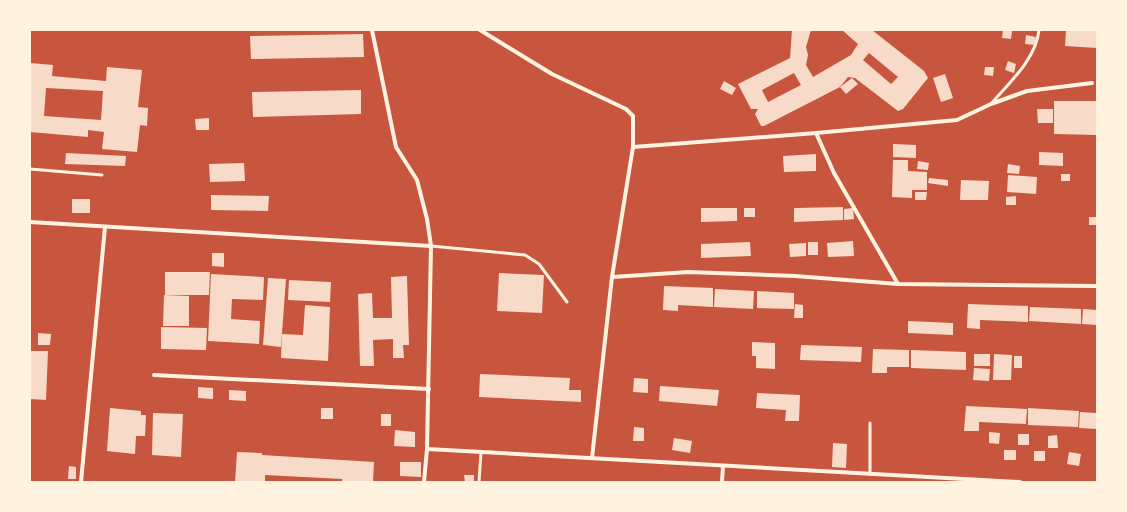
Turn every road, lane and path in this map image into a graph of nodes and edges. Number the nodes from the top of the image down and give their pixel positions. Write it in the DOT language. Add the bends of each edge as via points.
graph roads {
  1 [pos="372,30"];
  2 [pos="480,30"];
  3 [pos="1039,30"];
  4 [pos="1092,83"];
  5 [pos="991,104"];
  6 [pos="816,133"];
  7 [pos="633,147"];
  8 [pos="30,169"];
  9 [pos="102,175"];
  10 [pos="30,222"];
  11 [pos="105,227"];
  12 [pos="431,246"];
  13 [pos="612,277"];
  14 [pos="898,284"];
  15 [pos="1097,286"];
  16 [pos="567,302"];
  17 [pos="154,375"];
  18 [pos="429,389"];
  19 [pos="870,423"];
  20 [pos="427,449"];
  21 [pos="481,452"];
  22 [pos="592,458"];
  23 [pos="724,466"];
  24 [pos="870,474"];
  25 [pos="81,482"];
  26 [pos="424,482"];
  27 [pos="479,482"];
  28 [pos="722,482"];
  29 [pos="1020,482"];
  1 -- 12 [label="street" via="396,147 416,180 427,219"];
  2 -- 7 [label="street" via="552,74 630,111 634,122"];
  3 -- 5 [label="lane" via="1026,64"];
  4 -- 5 [label="street" via="1027,91"];
  5 -- 6 [label="street" via="957,120"];
  6 -- 7 [label="street"];
  6 -- 14 [label="street" via="834,173"];
  7 -- 13 [label="street"];
  8 -- 9 [label="lane"];
  10 -- 11 [label="street"];
  11 -- 12 [label="street"];
  11 -- 25 [label="street"];
  12 -- 16 [label="lane" via="525,255 539,264"];
  12 -- 18 [label="street"];
  13 -- 14 [label="street" via="688,272 795,276"];
  13 -- 22 [label="street"];
  14 -- 15 [label="street"];
  17 -- 18 [label="street"];
  18 -- 20 [label="street"];
  19 -- 24 [label="lane"];
  20 -- 21 [label="street"];
  20 -- 26 [label="street"];
  21 -- 22 [label="street"];
  21 -- 27 [label="lane"];
  22 -- 23 [label="street"];
  23 -- 24 [label="street"];
  23 -- 28 [label="street"];
  24 -- 29 [label="street"];
}
